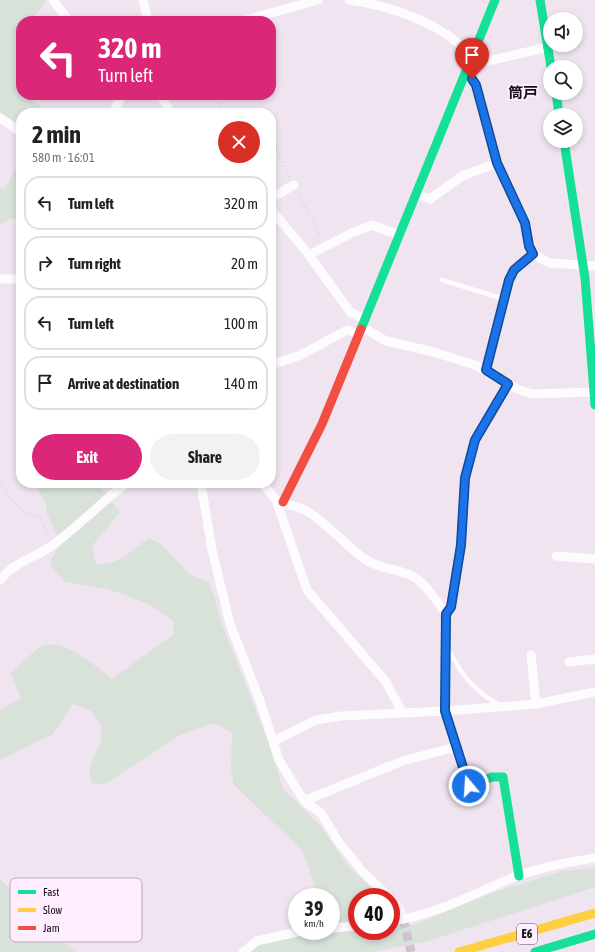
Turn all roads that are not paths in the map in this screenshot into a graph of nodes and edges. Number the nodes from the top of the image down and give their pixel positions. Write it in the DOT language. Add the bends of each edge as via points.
graph roads {
  1 [pos="54,0"];
  2 [pos="143,0"];
  3 [pos="318,0"];
  4 [pos="349,0"];
  5 [pos="495,0"];
  6 [pos="540,0"];
  7 [pos="65,16"];
  8 [pos="147,16"];
  9 [pos="260,16"];
  10 [pos="543,18"];
  11 [pos="543,48"];
  12 [pos="472,57"];
  13 [pos="464,76"];
  14 [pos="0,118"];
  15 [pos="16,129"];
  16 [pos="565,148"];
  17 [pos="497,163"];
  18 [pos="294,185"];
  19 [pos="416,194"];
  20 [pos="276,195"];
  21 [pos="276,215"];
  22 [pos="399,235"];
  23 [pos="533,254"];
  24 [pos="309,255"];
  25 [pos="583,265"];
  26 [pos="595,266"];
  27 [pos="16,278"];
  28 [pos="0,279"];
  29 [pos="442,280"];
  30 [pos="504,299"];
  31 [pos="362,327"];
  32 [pos="276,363"];
  33 [pos="486,370"];
  34 [pos="508,384"];
  35 [pos="594,392"];
  36 [pos="595,405"];
  37 [pos="120,488"];
  38 [pos="202,488"];
  39 [pos="267,488"];
  40 [pos="280,501"];
  41 [pos="556,556"];
  42 [pos="595,559"];
  43 [pos="0,580"];
  44 [pos="446,614"];
  45 [pos="445,644"];
  46 [pos="531,655"];
  47 [pos="595,660"];
  48 [pos="569,662"];
  49 [pos="595,692"];
  50 [pos="536,704"];
  51 [pos="502,706"];
  52 [pos="445,711"];
  53 [pos="402,712"];
  54 [pos="274,741"];
  55 [pos="456,747"];
  56 [pos="304,802"];
  57 [pos="595,858"];
  58 [pos="519,876"];
  59 [pos="379,888"];
  60 [pos="400,911"];
  61 [pos="595,913"];
  62 [pos="400,920"];
  63 [pos="403,920"];
  64 [pos="288,934"];
  65 [pos="595,934"];
  66 [pos="243,952"];
  67 [pos="459,952"];
  68 [pos="535,952"];
  1 -- 7 [label="street"];
  2 -- 8 [label="street"];
  3 -- 9 [label="street"];
  4 -- 12 [label="street" via="393,8 447,35"];
  5 -- 12 [label="main road"];
  6 -- 10 [label="main road"];
  11 -- 12 [label="street" via="479,63"];
  12 -- 13 [label="main road"];
  13 -- 17 [label="street" via="472,79 476,85"];
  13 -- 19 [label="main road"];
  14 -- 15 [label="street"];
  16 -- 25 [label="main road"];
  17 -- 19 [label="street" via="462,176 430,199"];
  17 -- 23 [label="street" via="525,223"];
  18 -- 20 [label="street"];
  19 -- 22 [label="main road"];
  21 -- 24 [label="street"];
  22 -- 24 [label="street" via="372,225"];
  22 -- 31 [label="main road"];
  23 -- 25 [label="street" via="549,263"];
  23 -- 30 [label="street" via="514,270"];
  24 -- 31 [label="street"];
  25 -- 26 [label="street"];
  25 -- 35 [label="main road"];
  27 -- 28 [label="street"];
  29 -- 30 [label="lane"];
  30 -- 33 [label="street"];
  31 -- 32 [label="street" via="348,330 301,355"];
  31 -- 33 [label="street" via="386,341 430,351"];
  31 -- 40 [label="main road" via="320,429 301,469"];
  33 -- 34 [label="street"];
  34 -- 35 [label="street" via="532,394"];
  34 -- 44 [label="main road" via="475,440 465,478 461,545 451,607"];
  35 -- 36 [label="main road"];
  37 -- 43 [label="street" via="52,545 7,571"];
  38 -- 54 [label="street" via="212,550 230,624"];
  39 -- 40 [label="street"];
  40 -- 44 [label="street" via="315,516 367,561 412,576 424,584"];
  40 -- 53 [label="street" via="307,590 386,682"];
  41 -- 42 [label="street"];
  44 -- 45 [label="main road"];
  45 -- 51 [label="lane" via="462,675 482,695"];
  45 -- 52 [label="main road"];
  46 -- 50 [label="street"];
  47 -- 48 [label="street"];
  49 -- 50 [label="street"];
  50 -- 51 [label="street"];
  51 -- 52 [label="street"];
  52 -- 53 [label="street"];
  52 -- 55 [label="main road"];
  53 -- 54 [label="street" via="316,720"];
  54 -- 56 [label="street" via="279,760"];
  55 -- 56 [label="street" via="402,761"];
  55 -- 58 [label="main road" via="469,786 492,777 503,778"];
  56 -- 59 [label="street" via="321,813 338,841 362,872"];
  57 -- 58 [label="street" via="564,863"];
  58 -- 63 [label="street" via="423,916"];
  60 -- 63 [label="street"];
  61 -- 67 [label="main road, E6"];
  62 -- 63 [label="street"];
  64 -- 66 [label="street" via="257,940"];
  65 -- 68 [label="main road, E6"];
}
